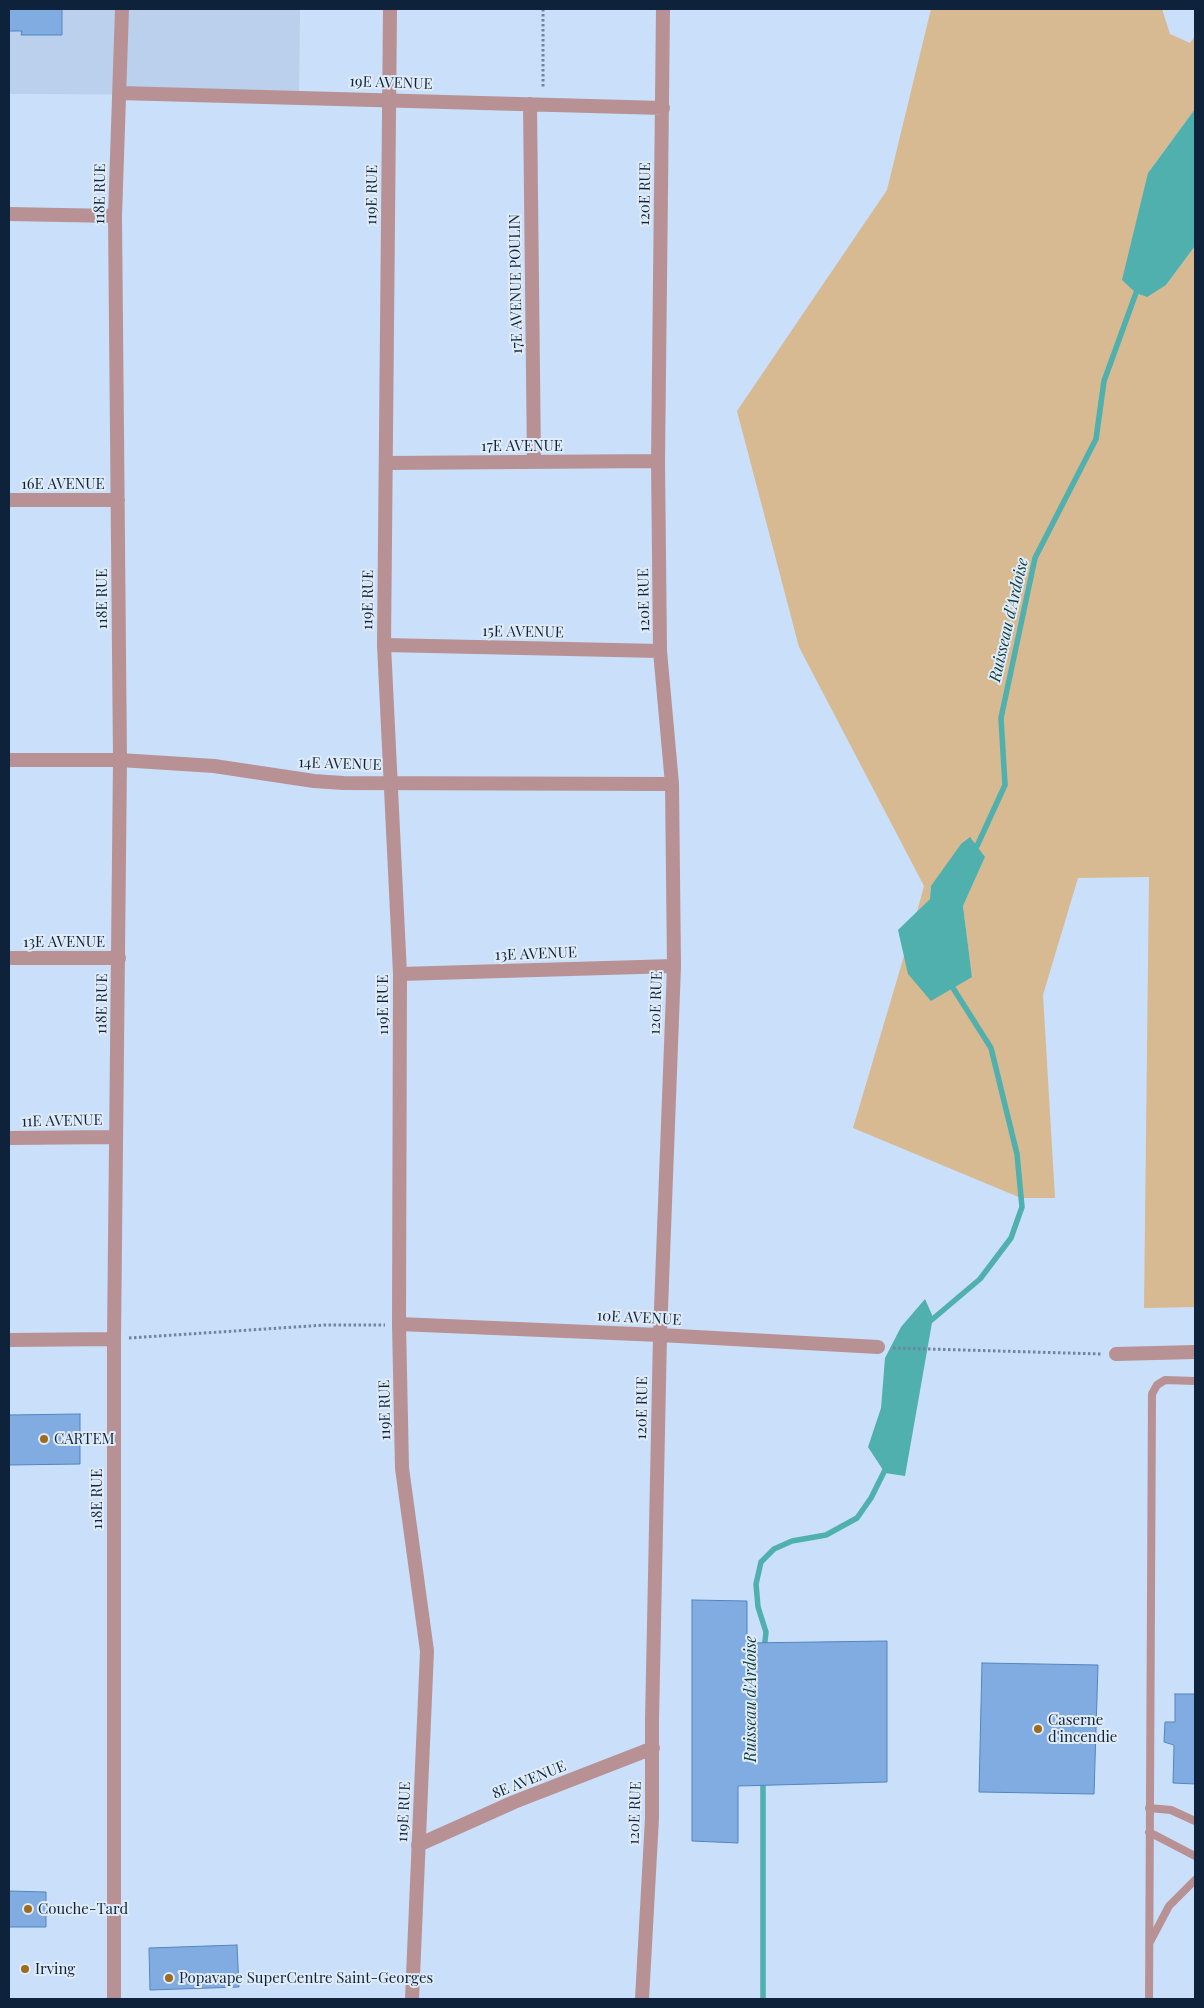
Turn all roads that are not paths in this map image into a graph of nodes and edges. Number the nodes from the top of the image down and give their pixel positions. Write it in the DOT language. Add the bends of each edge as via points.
graph roads {
  1 [pos="122,9"];
  2 [pos="390,9"];
  3 [pos="664,9"];
  4 [pos="119,93"];
  5 [pos="389,99"];
  6 [pos="537,104"];
  7 [pos="663,108"];
  8 [pos="9,214"];
  9 [pos="115,216"];
  10 [pos="658,461"];
  11 [pos="534,462"];
  12 [pos="386,463"];
  13 [pos="9,500"];
  14 [pos="118,500"];
  15 [pos="384,646"];
  16 [pos="660,651"];
  17 [pos="9,760"];
  18 [pos="120,760"];
  19 [pos="391,782"];
  20 [pos="672,784"];
  21 [pos="9,958"];
  22 [pos="119,958"];
  23 [pos="674,966"];
  24 [pos="400,974"];
  25 [pos="116,1137"];
  26 [pos="9,1138"];
  27 [pos="399,1324"];
  28 [pos="660,1335"];
  29 [pos="114,1339"];
  30 [pos="9,1340"];
  31 [pos="878,1347"];
  32 [pos="1195,1352"];
  33 [pos="1116,1354"];
  34 [pos="1195,1381"];
  35 [pos="653,1748"];
  36 [pos="1149,1808"];
  37 [pos="1195,1821"];
  38 [pos="1149,1832"];
  39 [pos="418,1845"];
  40 [pos="1195,1856"];
  41 [pos="1195,1880"];
  42 [pos="1149,1945"];
  43 [pos="114,1999"];
  44 [pos="412,1999"];
  45 [pos="642,1999"];
  46 [pos="1149,1999"];
  1 -- 4 [label="street, 118E RUE"];
  2 -- 5 [label="street, 119E RUE"];
  3 -- 7 [label="street, 120E RUE"];
  4 -- 5 [label="street, 19E AVENUE"];
  4 -- 9 [label="street, 118E RUE"];
  5 -- 6 [label="street, 19E AVENUE"];
  5 -- 12 [label="street, 119E RUE"];
  6 -- 7 [label="street, 19E AVENUE"];
  6 -- 11 [label="street, 17E AVENUE POULIN"];
  7 -- 10 [label="street, 120E RUE"];
  8 -- 9 [label="street"];
  9 -- 14 [label="street, 118E RUE"];
  10 -- 11 [label="street, 17E AVENUE"];
  10 -- 16 [label="street, 120E RUE"];
  11 -- 12 [label="street, 17E AVENUE"];
  12 -- 15 [label="street, 119E RUE"];
  13 -- 14 [label="street, 16E AVENUE"];
  14 -- 18 [label="street, 118E RUE"];
  15 -- 16 [label="street, 15E AVENUE"];
  15 -- 19 [label="street, 119E RUE"];
  16 -- 20 [label="street, 120E RUE"];
  17 -- 18 [label="street, 14E AVENUE"];
  18 -- 19 [label="street, 14E AVENUE" via="214,766 314,781"];
  18 -- 22 [label="street, 118E RUE"];
  19 -- 20 [label="street, 14E AVENUE"];
  19 -- 24 [label="street, 119E RUE"];
  20 -- 23 [label="street, 120E RUE"];
  21 -- 22 [label="street, 13E AVENUE"];
  22 -- 25 [label="street, 118E RUE"];
  23 -- 24 [label="street, 13E AVENUE"];
  23 -- 28 [label="street, 120E RUE"];
  24 -- 27 [label="street, 119E RUE"];
  25 -- 26 [label="street, 11E AVENUE"];
  25 -- 29 [label="street, 118E RUE"];
  27 -- 28 [label="street, 10E AVENUE"];
  27 -- 39 [label="street, 119E RUE" via="402,1468 427,1652"];
  28 -- 31 [label="street, 10E AVENUE"];
  28 -- 35 [label="street, 120E RUE"];
  29 -- 30 [label="street"];
  29 -- 43 [label="street, 118E RUE"];
  32 -- 33 [label="street"];
  34 -- 36 [label="lane" via="1165,1380 1152,1394"];
  35 -- 39 [label="street, 8E AVENUE" via="514,1802"];
  35 -- 45 [label="street, 120E RUE"];
  36 -- 37 [label="lane" via="1171,1810"];
  36 -- 38 [label="lane"];
  38 -- 40 [label="lane"];
  38 -- 42 [label="lane"];
  39 -- 44 [label="street, 119E RUE"];
  41 -- 42 [label="lane" via="1169,1906"];
  42 -- 46 [label="lane"];
}
